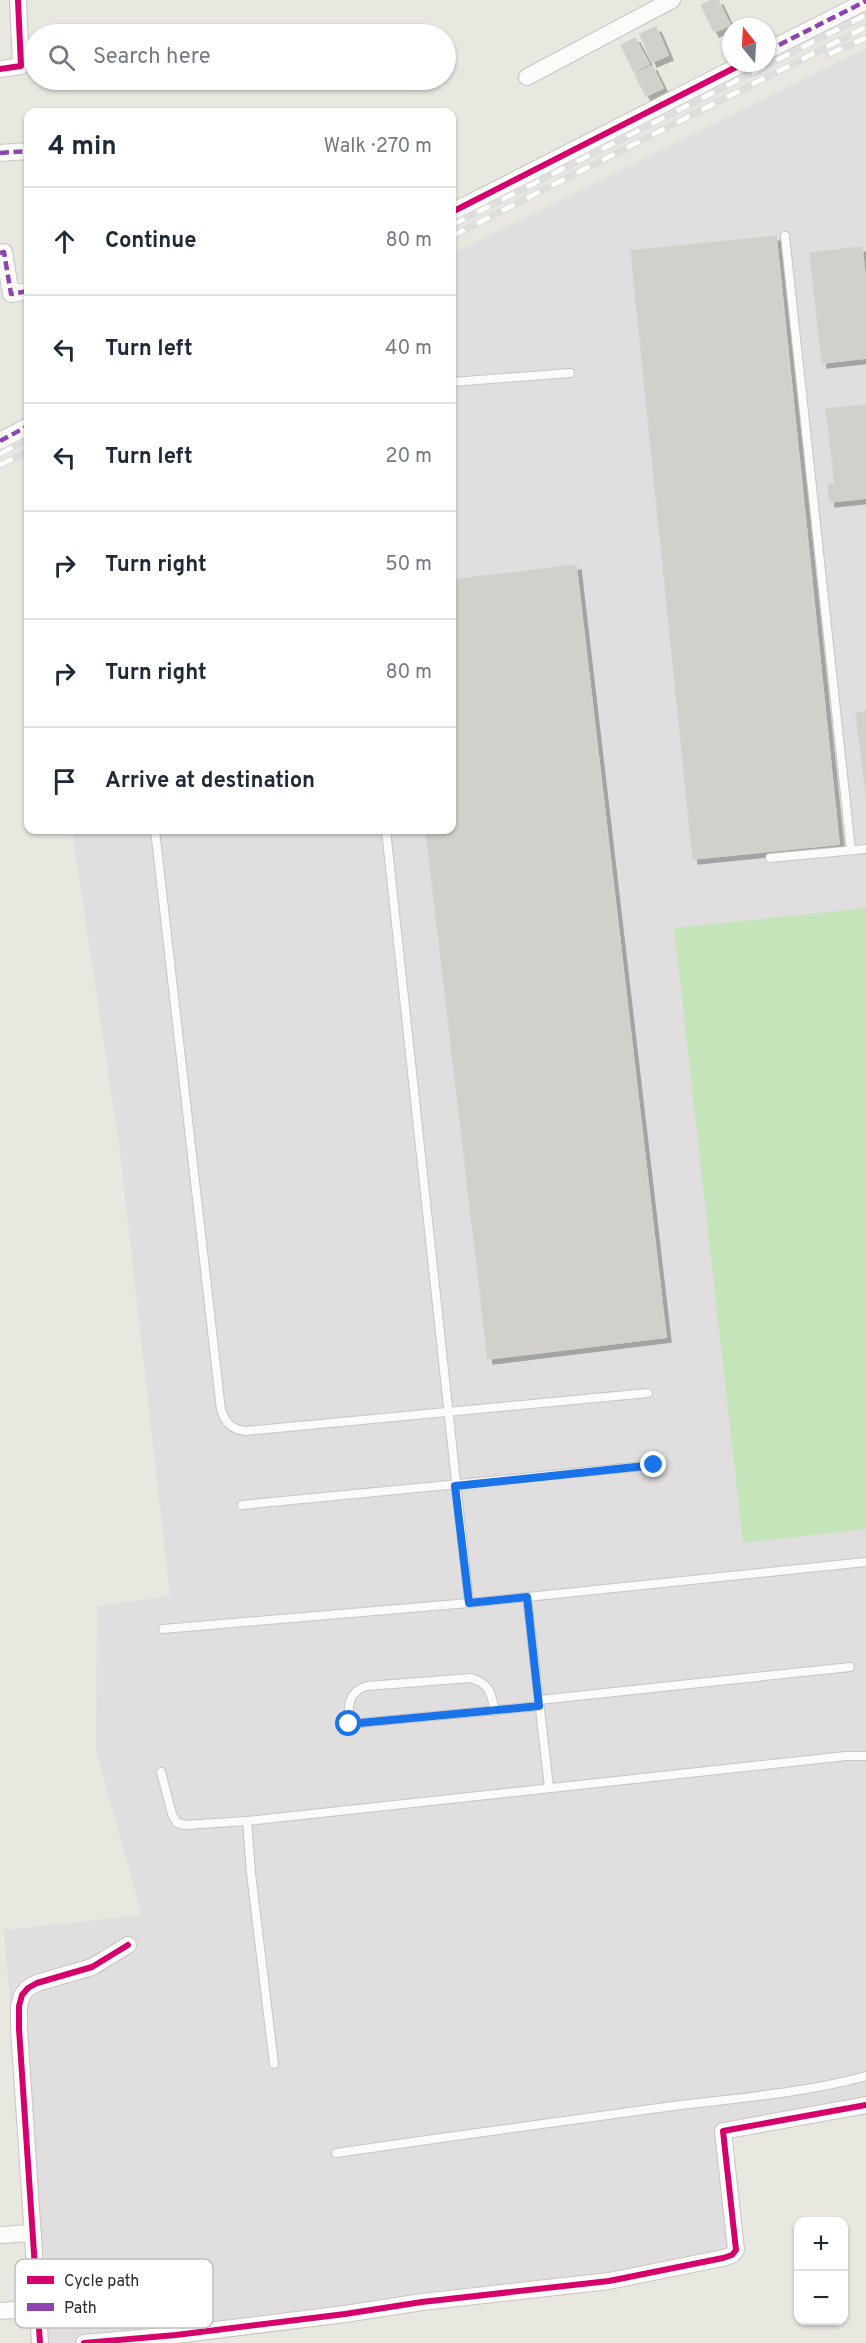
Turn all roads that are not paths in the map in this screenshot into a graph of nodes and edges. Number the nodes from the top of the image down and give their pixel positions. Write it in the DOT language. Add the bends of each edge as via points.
graph roads {
  1 [pos="18,0"];
  2 [pos="672,0"];
  3 [pos="866,1"];
  4 [pos="776,46"];
  5 [pos="0,69"];
  6 [pos="726,72"];
  7 [pos="527,77"];
  8 [pos="24,151"];
  9 [pos="0,153"];
  10 [pos="456,210"];
  11 [pos="785,236"];
  12 [pos="0,253"];
  13 [pos="24,292"];
  14 [pos="570,373"];
  15 [pos="456,382"];
  16 [pos="24,428"];
  17 [pos="0,441"];
  18 [pos="155,834"];
  19 [pos="386,834"];
  20 [pos="866,849"];
  21 [pos="851,850"];
  22 [pos="770,858"];
  23 [pos="648,1393"];
  24 [pos="448,1411"];
  25 [pos="654,1465"];
  26 [pos="455,1486"];
  27 [pos="242,1505"];
  28 [pos="866,1562"];
  29 [pos="527,1597"];
  30 [pos="469,1603"];
  31 [pos="163,1629"];
  32 [pos="850,1667"];
  33 [pos="539,1703"];
  34 [pos="495,1711"];
  35 [pos="866,1756"];
  36 [pos="161,1772"];
  37 [pos="549,1787"];
  38 [pos="247,1821"];
  39 [pos="128,1945"];
  40 [pos="274,2064"];
  41 [pos="866,2076"];
  42 [pos="866,2105"];
  43 [pos="336,2153"];
  44 [pos="33,2233"];
  45 [pos="0,2235"];
  46 [pos="35,2259"];
  47 [pos="15,2310"];
  48 [pos="0,2311"];
  49 [pos="39,2328"];
  50 [pos="40,2343"];
  51 [pos="84,2343"];
  1 -- 5 [label="street" via="21,66"];
  2 -- 7 [label="street"];
  3 -- 4 [label="street"];
  6 -- 10 [label="street"];
  8 -- 9 [label="street"];
  11 -- 21 [label="lane"];
  12 -- 13 [label="street" via="4,252 11,294"];
  14 -- 15 [label="lane"];
  16 -- 17 [label="street"];
  18 -- 24 [label="lane" via="224,1417 229,1426 245,1431"];
  19 -- 24 [label="lane"];
  20 -- 21 [label="lane"];
  21 -- 22 [label="lane"];
  23 -- 24 [label="lane"];
  24 -- 26 [label="lane"];
  25 -- 26 [label="lane"];
  26 -- 27 [label="lane"];
  26 -- 30 [label="lane"];
  28 -- 29 [label="lane"];
  29 -- 30 [label="lane"];
  29 -- 33 [label="lane"];
  30 -- 31 [label="lane"];
  32 -- 33 [label="lane"];
  33 -- 34 [label="lane"];
  33 -- 37 [label="lane"];
  34 -- 34 [label="lane" via="489,1688 471,1678 367,1686 360,1688 347,1708 349,1724"];
  35 -- 37 [label="lane"];
  36 -- 38 [label="lane" via="171,1814 177,1823"];
  37 -- 38 [label="lane"];
  38 -- 40 [label="lane"];
  39 -- 44 [label="street" via="92,1967 37,1983 22,1995 19,2029"];
  41 -- 43 [label="lane" via="740,2099"];
  42 -- 51 [label="street" via="723,2131 736,2250 723,2258 609,2281"];
  44 -- 45 [label="street"];
  44 -- 46 [label="street"];
  47 -- 48 [label="street"];
  49 -- 50 [label="street"];
}
